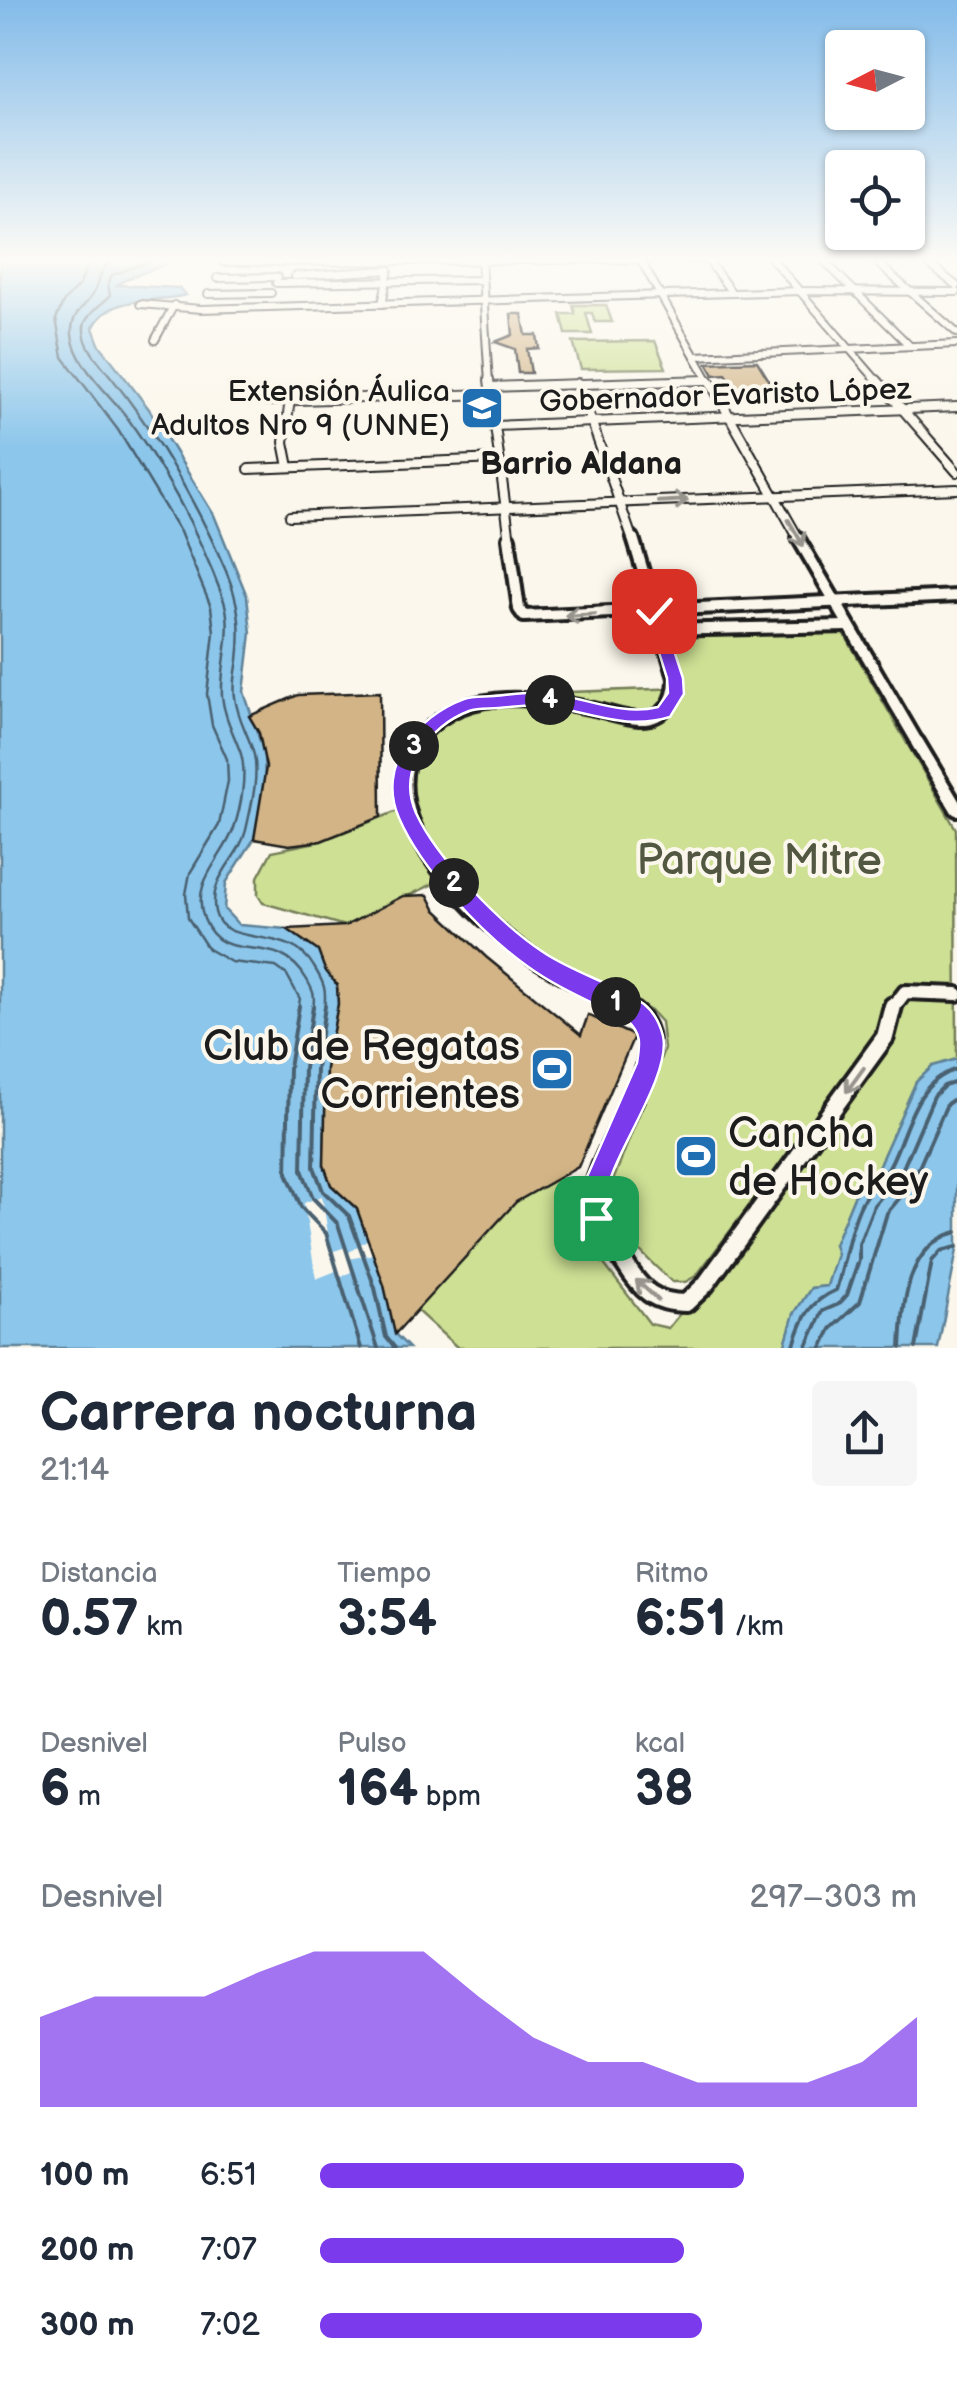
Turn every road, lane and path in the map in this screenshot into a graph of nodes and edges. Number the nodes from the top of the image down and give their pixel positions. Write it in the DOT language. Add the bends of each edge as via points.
graph roads {
  1 [pos="165,322"];
  2 [pos="484,322"];
  3 [pos="677,322"];
  4 [pos="827,322"];
  5 [pos="886,322"];
  6 [pos="156,340"];
  7 [pos="957,344"];
  8 [pos="910,346"];
  9 [pos="849,348"];
  10 [pos="696,356"];
  11 [pos="708,380"];
  12 [pos="578,383"];
  13 [pos="490,390"];
  14 [pos="290,400"];
  15 [pos="267,401"];
  16 [pos="957,407"];
  17 [pos="904,409"];
  18 [pos="730,418"];
  19 [pos="593,424"];
  20 [pos="494,426"];
  21 [pos="499,459"];
  22 [pos="289,467"];
  23 [pos="248,468"];
  24 [pos="957,472"];
  25 [pos="957,489"];
  26 [pos="775,496"];
  27 [pos="622,504"];
  28 [pos="506,508"];
  29 [pos="290,516"];
  30 [pos="957,596"];
  31 [pos="835,602"];
  32 [pos="654,611"];
  33 [pos="848,626"];
  34 [pos="660,630"];
  35 [pos="957,810"];
  36 [pos="957,994"];
  1 -- 6 [label="street"];
  2 -- 13 [label="street"];
  3 -- 10 [label="street"];
  4 -- 9 [label="street"];
  5 -- 8 [label="street"];
  7 -- 8 [label="street"];
  8 -- 9 [label="street"];
  9 -- 10 [label="street"];
  9 -- 17 [label="street"];
  10 -- 11 [label="street"];
  11 -- 12 [label="street"];
  11 -- 18 [label="street"];
  12 -- 13 [label="street"];
  12 -- 19 [label="street"];
  13 -- 14 [label="street"];
  13 -- 20 [label="street"];
  14 -- 15 [label="street"];
  14 -- 22 [label="street" via="284,432"];
  16 -- 17 [label="street, Gobernador Evaristo López"];
  17 -- 18 [label="street, Gobernador Evaristo López"];
  17 -- 24 [label="street"];
  18 -- 19 [label="street, Gobernador Evaristo López"];
  18 -- 26 [label="street"];
  19 -- 20 [label="street, Gobernador Evaristo López"];
  19 -- 27 [label="street"];
  20 -- 21 [label="street"];
  21 -- 22 [label="street"];
  21 -- 28 [label="street"];
  22 -- 23 [label="street"];
  25 -- 26 [label="street"];
  27 -- 26 [label="street, one-way"];
  26 -- 31 [label="street, one-way"];
  27 -- 28 [label="street"];
  27 -- 32 [label="street"];
  28 -- 29 [label="street"];
  32 -- 28 [label="street, one-way" via="524,616"];
  30 -- 31 [label="street"];
  31 -- 32 [label="street"];
  31 -- 33 [label="street"];
  32 -- 34 [label="street"];
  33 -- 34 [label="street"];
  33 -- 35 [label="street"];
  36 -- 34 [label="street, one-way" via="911,989 898,995 886,1037 706,1285 686,1303 662,1304 642,1290 596,1218 592,1195 648,1064 652,1039 646,1022 536,960 494,927 406,814 402,786 405,761 419,737 468,704 541,699 638,718 664,712 676,694"];
}
